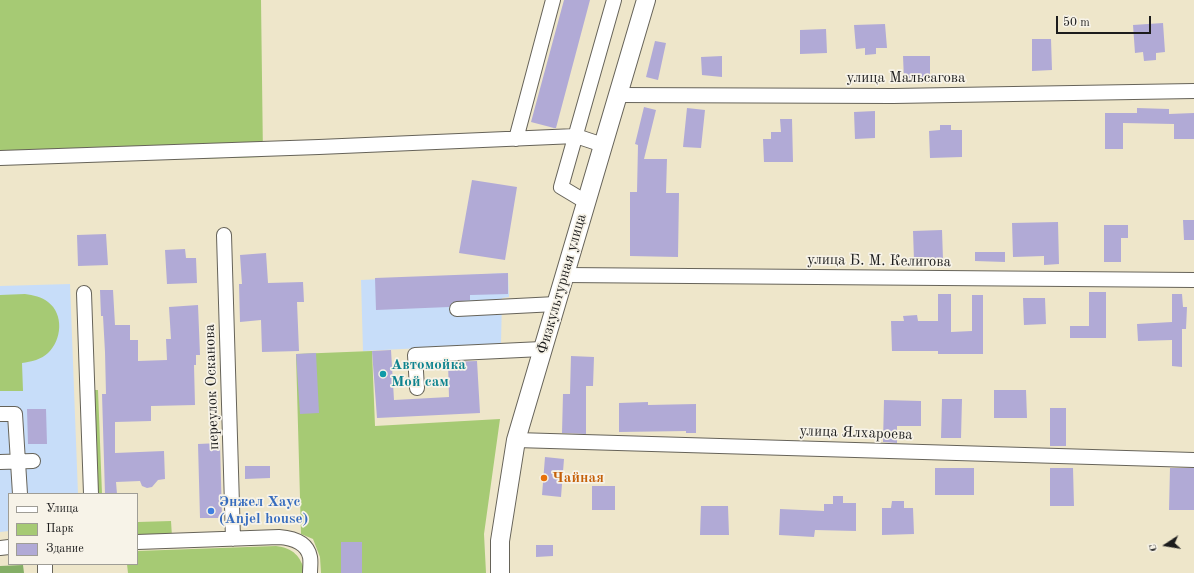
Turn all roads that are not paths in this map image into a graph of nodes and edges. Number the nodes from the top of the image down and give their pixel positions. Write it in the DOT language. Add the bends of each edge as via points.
graph roads {
  1 [pos="553,0"];
  2 [pos="614,0"];
  3 [pos="646,0"];
  4 [pos="1194,91"];
  5 [pos="618,95"];
  6 [pos="576,136"];
  7 [pos="516,138"];
  8 [pos="603,145"];
  9 [pos="0,158"];
  10 [pos="586,202"];
  11 [pos="224,235"];
  12 [pos="564,275"];
  13 [pos="1194,280"];
  14 [pos="84,293"];
  15 [pos="556,304"];
  16 [pos="457,309"];
  17 [pos="542,349"];
  18 [pos="417,388"];
  19 [pos="0,414"];
  20 [pos="516,440"];
  21 [pos="1194,460"];
  22 [pos="18,461"];
  23 [pos="33,461"];
  24 [pos="0,462"];
  25 [pos="20,493"];
  26 [pos="92,493"];
  27 [pos="233,538"];
  28 [pos="138,542"];
  29 [pos="310,573"];
  30 [pos="500,573"];
  1 -- 7 [label="street"];
  2 -- 6 [label="street"];
  3 -- 5 [label="main road, Физкультурная улица"];
  4 -- 5 [label="street, улица Мальсагова" via="893,96"];
  5 -- 8 [label="main road, Физкультурная улица"];
  6 -- 7 [label="street"];
  6 -- 8 [label="street"];
  6 -- 10 [label="street" via="561,187"];
  7 -- 9 [label="street"];
  8 -- 10 [label="main road, Физкультурная улица"];
  10 -- 12 [label="main road, Физкультурная улица"];
  11 -- 27 [label="street, переулок Осканова"];
  12 -- 13 [label="street, улица Б. М. Келигова"];
  12 -- 15 [label="main road, Физкультурная улица"];
  14 -- 26 [label="street"];
  15 -- 16 [label="street"];
  15 -- 17 [label="main road, Физкультурная улица"];
  17 -- 18 [label="street" via="415,355"];
  17 -- 20 [label="main road, Физкультурная улица"];
  19 -- 22 [label="street" via="15,414"];
  20 -- 21 [label="street, улица Ялхароева"];
  20 -- 30 [label="main road, Физкультурная улица" via="500,541"];
  22 -- 23 [label="street"];
  22 -- 24 [label="street"];
  22 -- 25 [label="street"];
  27 -- 28 [label="street"];
  27 -- 29 [label="street" via="279,537 294,540 303,546 310,556"];
}
